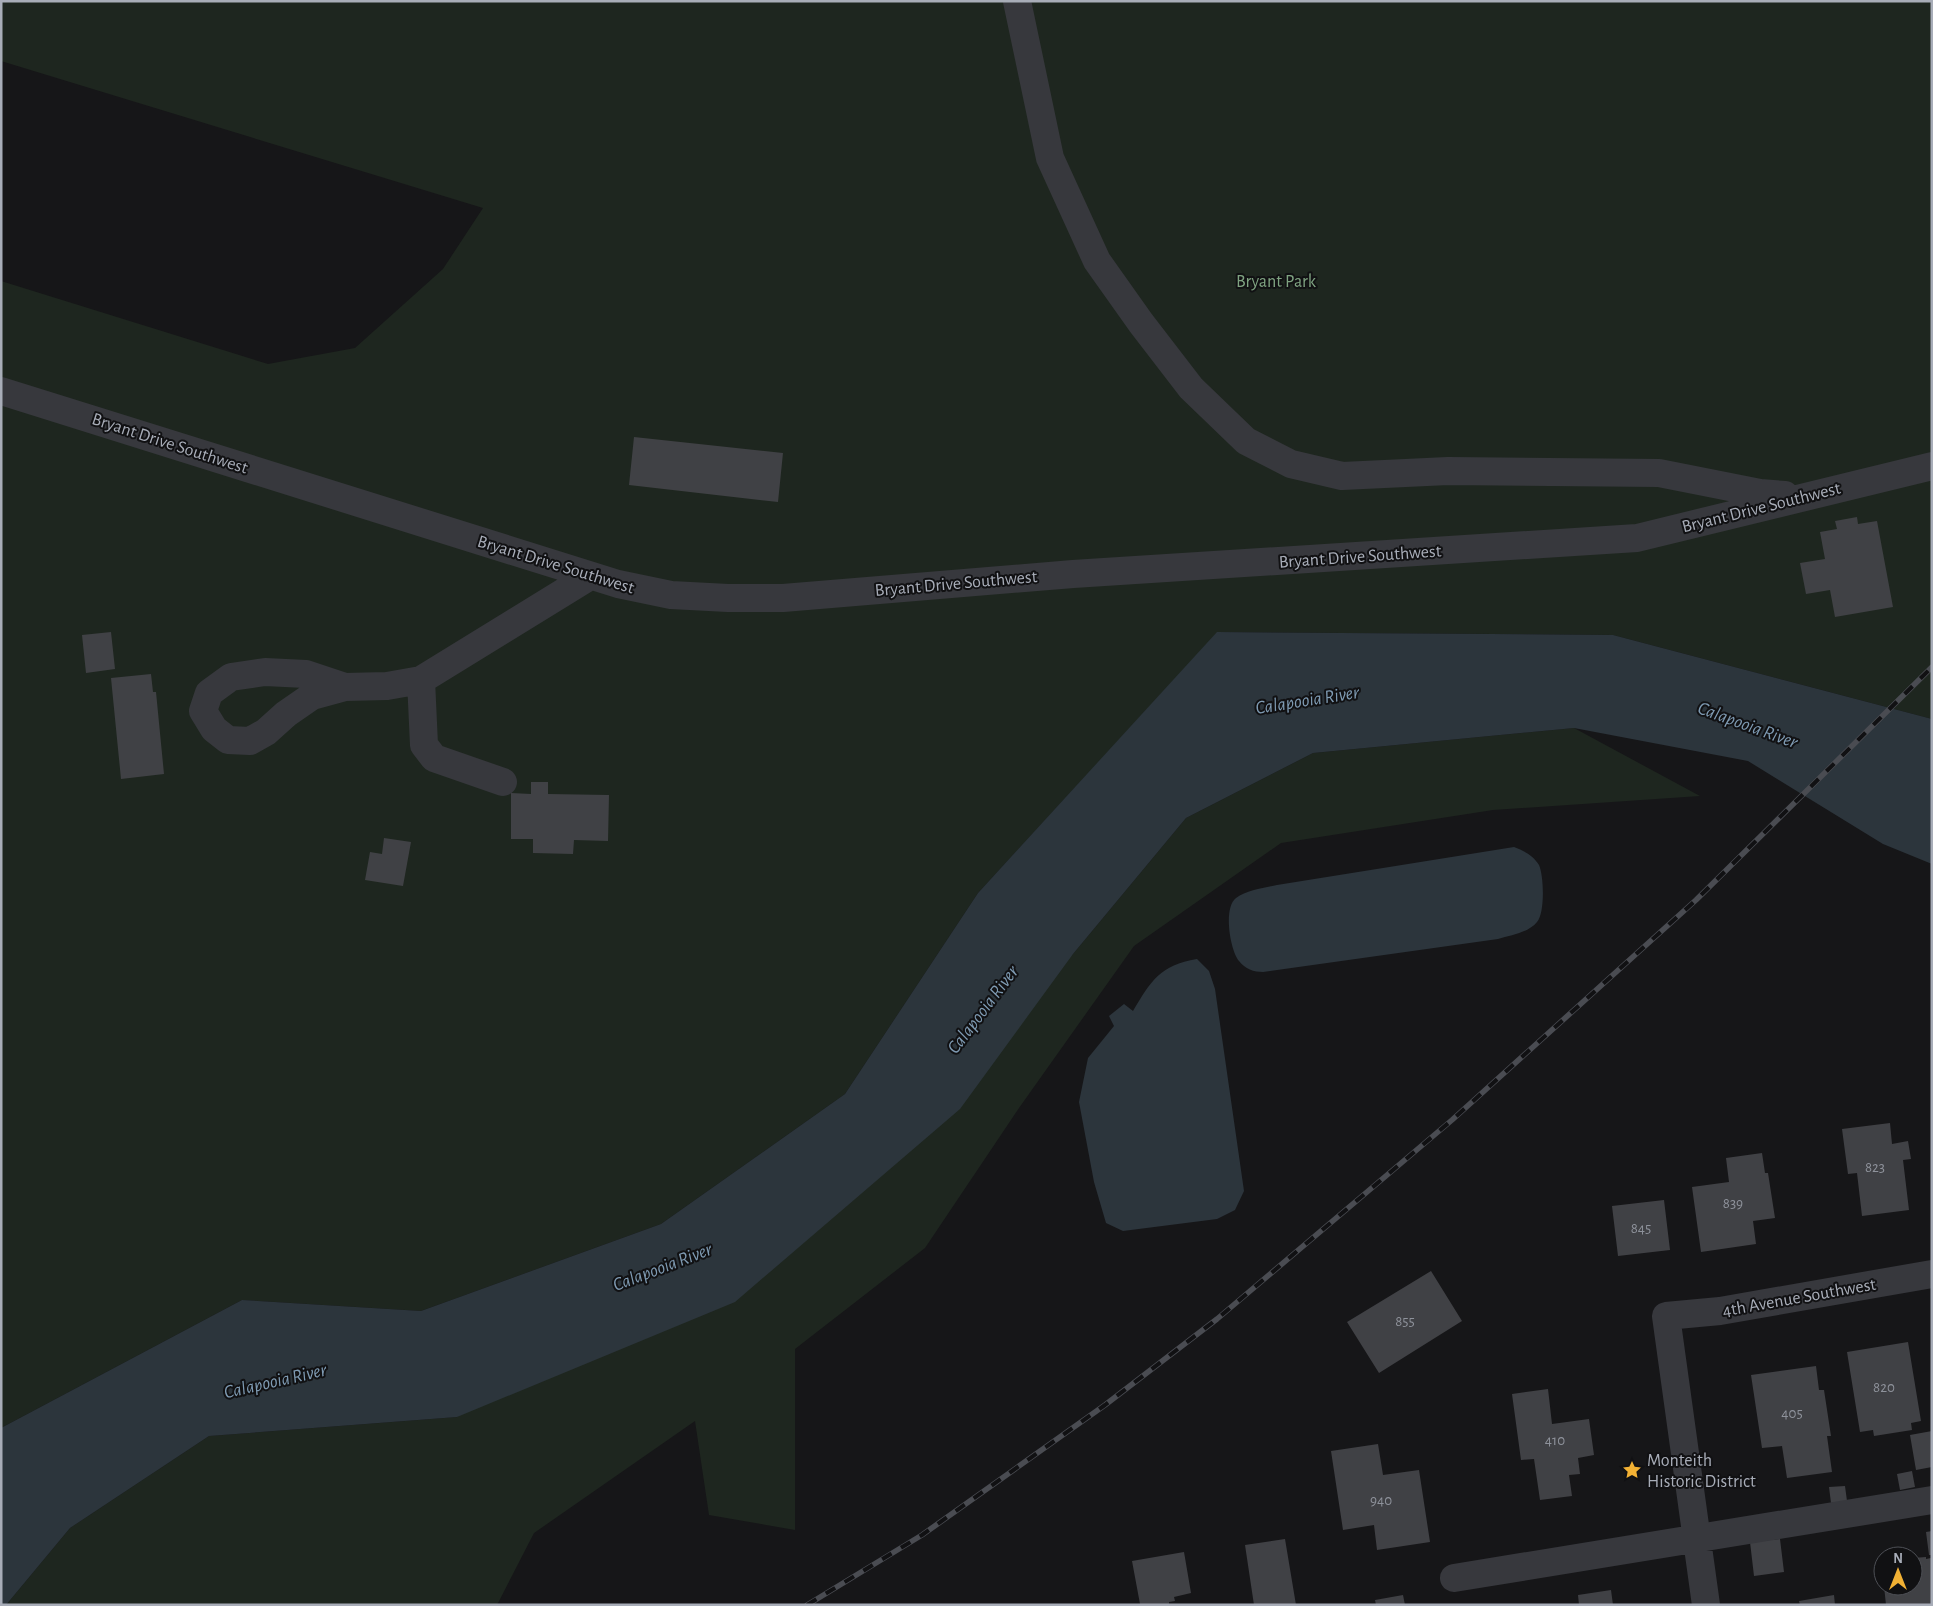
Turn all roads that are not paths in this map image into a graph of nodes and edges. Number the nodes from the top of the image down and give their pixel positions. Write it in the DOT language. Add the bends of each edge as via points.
graph roads {
  1 [pos="1017,1"];
  2 [pos="1,390"];
  3 [pos="1932,466"];
  4 [pos="1799,497"];
  5 [pos="590,576"];
  6 [pos="421,680"];
  7 [pos="345,687"];
  8 [pos="503,782"];
  9 [pos="1932,1274"];
  10 [pos="1932,1500"];
  11 [pos="1696,1538"];
  12 [pos="1454,1578"];
  13 [pos="1706,1605"];
  1 -- 4 [label="street" via="1050,158 1097,261 1191,388 1246,441 1291,464 1342,476 1448,471 1660,473 1760,493"];
  2 -- 5 [label="street, Bryant Drive Southwest"];
  3 -- 4 [label="street, Bryant Drive Southwest"];
  4 -- 5 [label="street, Bryant Drive Southwest" via="1637,538 1073,574 783,598 671,595"];
  5 -- 6 [label="street"];
  6 -- 7 [label="street" via="386,686"];
  6 -- 8 [label="street" via="424,745 434,758"];
  9 -- 11 [label="street, 4th Avenue Southwest" via="1666,1316"];
  10 -- 11 [label="street"];
  11 -- 12 [label="street"];
  11 -- 13 [label="street"];
}
